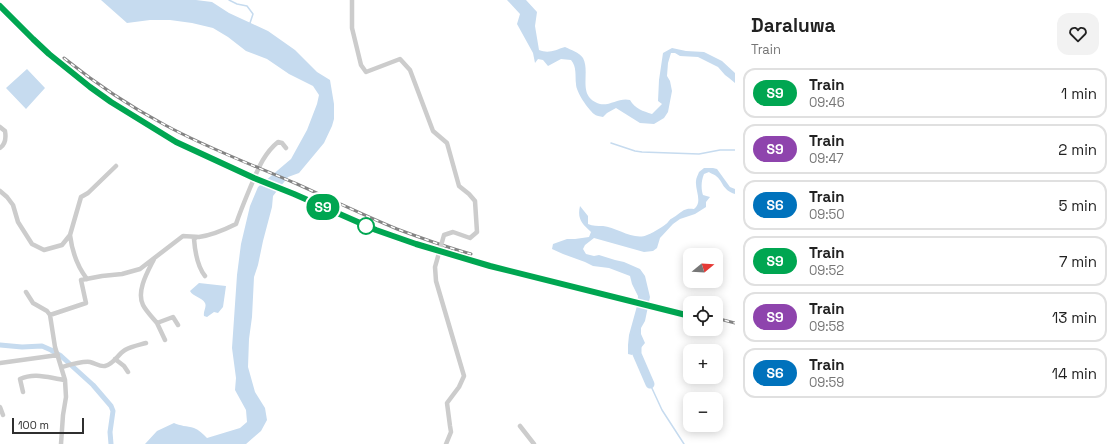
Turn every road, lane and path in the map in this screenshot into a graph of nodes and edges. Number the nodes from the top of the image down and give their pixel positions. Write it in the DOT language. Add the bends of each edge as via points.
graph roads {
  1 [pos="352,0"];
  2 [pos="0,127"];
  3 [pos="0,148"];
  4 [pos="286,148"];
  5 [pos="116,166"];
  6 [pos="0,191"];
  7 [pos="70,235"];
  8 [pos="197,237"];
  9 [pos="155,258"];
  10 [pos="205,276"];
  11 [pos="87,279"];
  12 [pos="26,292"];
  13 [pos="50,316"];
  14 [pos="157,323"];
  15 [pos="178,325"];
  16 [pos="165,340"];
  17 [pos="146,343"];
  18 [pos="58,355"];
  19 [pos="115,359"];
  20 [pos="0,363"];
  21 [pos="62,367"];
  22 [pos="128,372"];
  23 [pos="65,380"];
  24 [pos="22,392"];
  25 [pos="0,407"];
  26 [pos="3,415"];
  27 [pos="520,426"];
  28 [pos="61,444"];
  29 [pos="446,444"];
  30 [pos="534,444"];
  1 -- 29 [label="street, bridge" via="352,28 361,65 366,72 400,59 410,70 432,131 447,143 459,186 475,201 477,232 470,238 453,232 444,235 436,267 436,281 464,376 447,403 451,432"];
  2 -- 3 [label="street" via="6,136"];
  4 -- 8 [label="street" via="278,142 261,162 236,224 214,234"];
  5 -- 7 [label="street" via="81,197"];
  6 -- 7 [label="street" via="13,205 18,222 32,244 44,250 62,245"];
  7 -- 11 [label="street" via="80,270"];
  8 -- 9 [label="street" via="183,236"];
  8 -- 10 [label="street" via="194,239 196,253 200,270"];
  9 -- 11 [label="street" via="140,269"];
  9 -- 14 [label="street" via="143,282 141,293 142,304"];
  11 -- 13 [label="street" via="81,280 86,303"];
  12 -- 13 [label="street" via="33,303 47,311"];
  13 -- 18 [label="street"];
  14 -- 15 [label="street" via="173,316"];
  14 -- 16 [label="street"];
  17 -- 19 [label="street" via="132,346"];
  18 -- 20 [label="street"];
  18 -- 21 [label="street"];
  19 -- 21 [label="street" via="105,366 90,362"];
  19 -- 22 [label="street"];
  21 -- 23 [label="street"];
  23 -- 24 [label="street" via="34,375 24,377 20,379"];
  23 -- 28 [label="street" via="66,397"];
  25 -- 26 [label="street"];
  27 -- 30 [label="street"];
}
